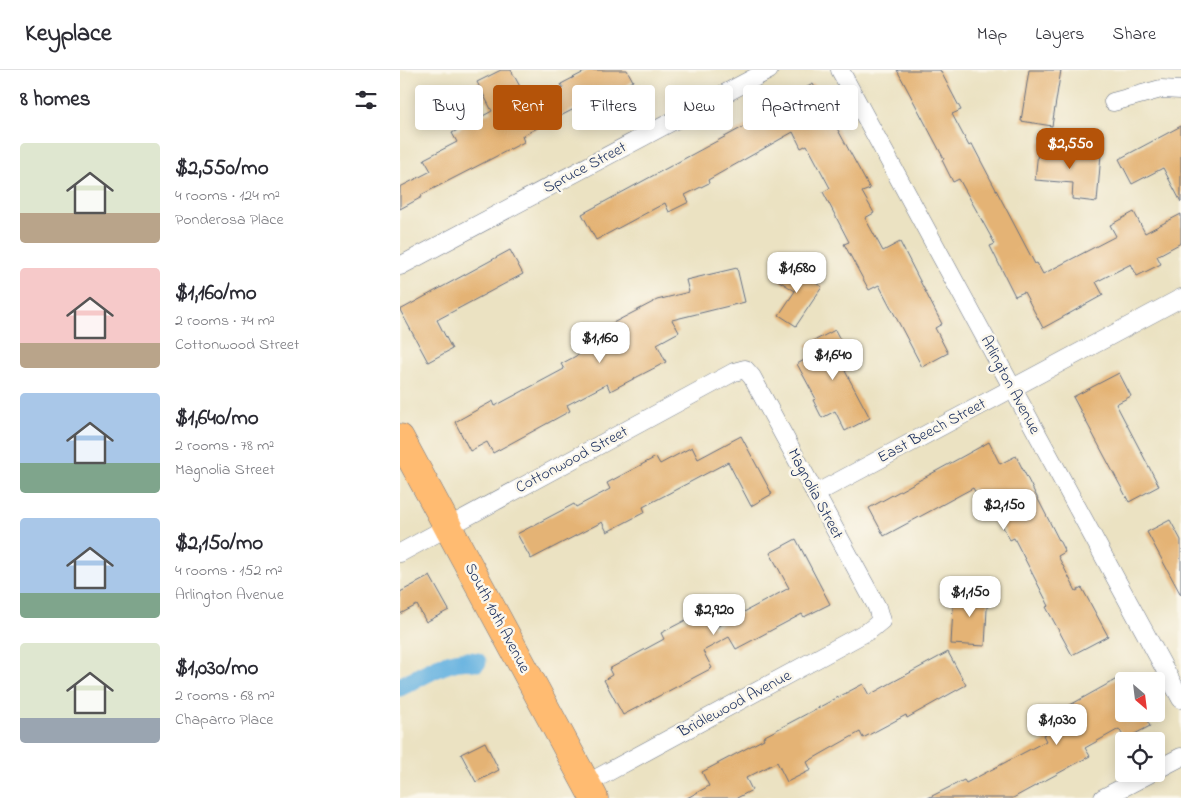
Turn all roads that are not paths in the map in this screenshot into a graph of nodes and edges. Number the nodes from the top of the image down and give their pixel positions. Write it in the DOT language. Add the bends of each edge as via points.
graph roads {
  1 [pos="770,70"];
  2 [pos="840,70"];
  3 [pos="1181,90"];
  4 [pos="1113,102"];
  5 [pos="400,266"];
  6 [pos="1181,298"];
  7 [pos="745,369"];
  8 [pos="1012,389"];
  9 [pos="400,438"];
  10 [pos="815,494"];
  11 [pos="449,527"];
  12 [pos="400,553"];
  13 [pos="882,620"];
  14 [pos="1181,699"];
  15 [pos="1181,757"];
  16 [pos="1165,765"];
  17 [pos="1134,782"];
  18 [pos="590,791"];
  19 [pos="1103,798"];
  1 -- 5 [label="street, Spruce Street"];
  2 -- 8 [label="street, Arlington Avenue"];
  3 -- 4 [label="street" via="1161,89"];
  6 -- 8 [label="street, East Beech Street"];
  7 -- 10 [label="street, Magnolia Street"];
  7 -- 11 [label="street, Cottonwood Street" via="734,372"];
  8 -- 10 [label="street, East Beech Street"];
  8 -- 14 [label="street, Arlington Avenue"];
  9 -- 11 [label="main road, South 10th Avenue"];
  10 -- 13 [label="street, Magnolia Street"];
  11 -- 12 [label="street, Cottonwood Street"];
  11 -- 18 [label="main road, South 10th Avenue"];
  13 -- 18 [label="street, Bridlewood Avenue" via="870,630"];
  15 -- 16 [label="street"];
  17 -- 19 [label="street"];
}
